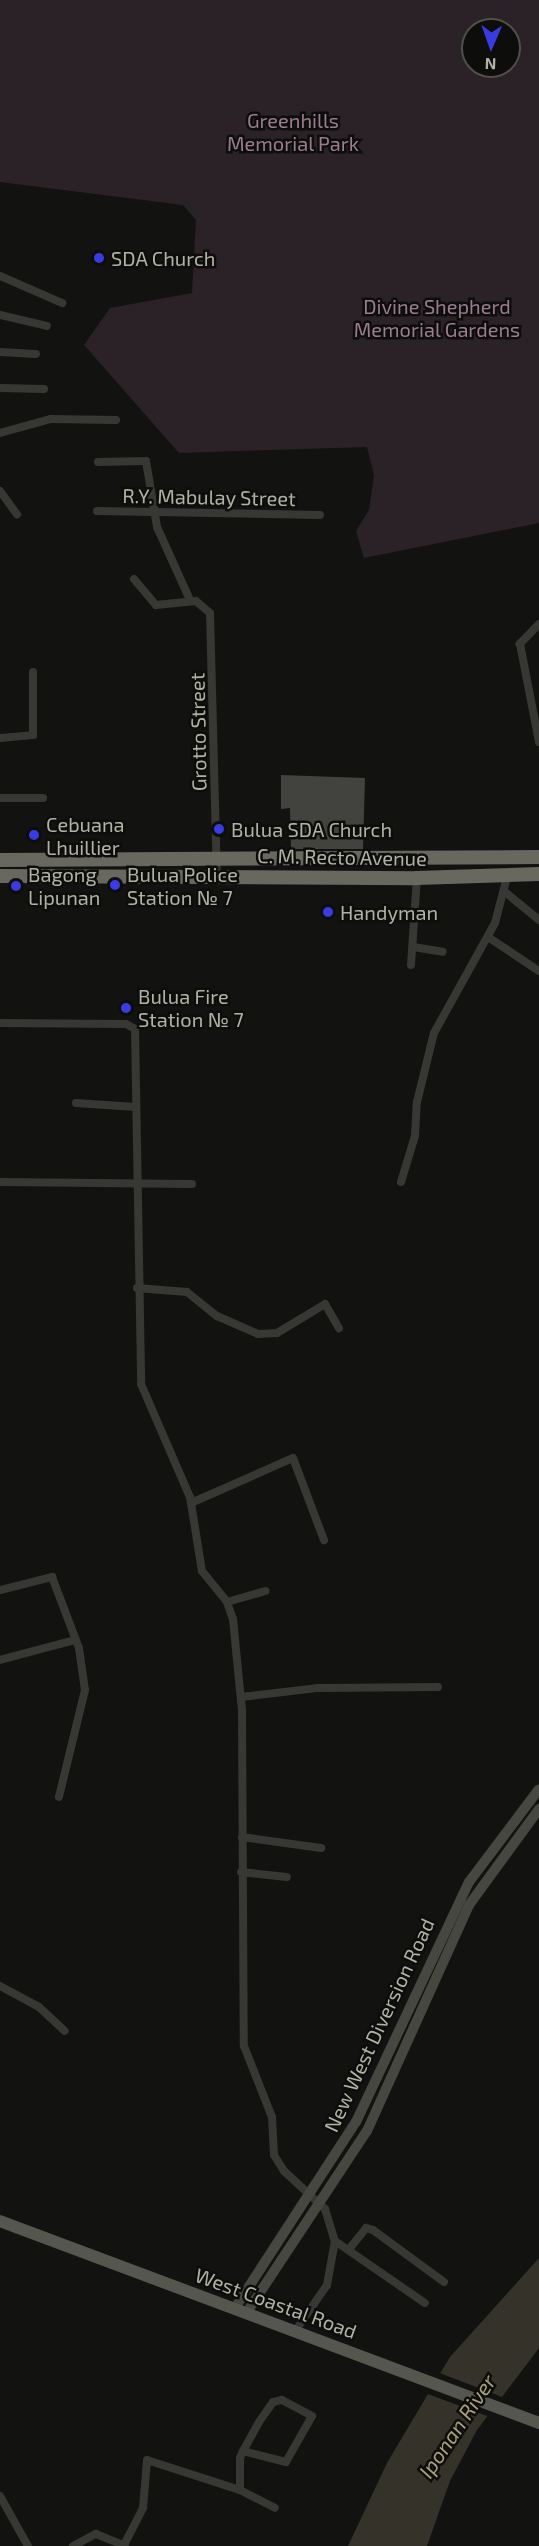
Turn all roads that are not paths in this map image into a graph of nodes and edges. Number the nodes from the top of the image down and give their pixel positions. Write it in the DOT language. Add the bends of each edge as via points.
graph roads {
  1 [pos="0,276"];
  2 [pos="62,303"];
  3 [pos="0,315"];
  4 [pos="47,326"];
  5 [pos="0,352"];
  6 [pos="36,354"];
  7 [pos="0,388"];
  8 [pos="44,389"];
  9 [pos="116,420"];
  10 [pos="0,433"];
  11 [pos="98,462"];
  12 [pos="0,491"];
  13 [pos="97,511"];
  14 [pos="154,512"];
  15 [pos="17,514"];
  16 [pos="320,515"];
  17 [pos="134,579"];
  18 [pos="189,600"];
  19 [pos="539,624"];
  20 [pos="33,672"];
  21 [pos="0,738"];
  22 [pos="539,742"];
  23 [pos="0,798"];
  24 [pos="43,798"];
  25 [pos="539,857"];
  26 [pos="0,860"];
  27 [pos="217,860"];
  28 [pos="539,874"];
  29 [pos="0,876"];
  30 [pos="217,876"];
  31 [pos="507,876"];
  32 [pos="417,878"];
  33 [pos="505,892"];
  34 [pos="539,920"];
  35 [pos="488,937"];
  36 [pos="413,947"];
  37 [pos="443,952"];
  38 [pos="411,965"];
  39 [pos="539,971"];
  40 [pos="0,1023"];
  41 [pos="76,1103"];
  42 [pos="136,1107"];
  43 [pos="0,1182"];
  44 [pos="401,1182"];
  45 [pos="135,1183"];
  46 [pos="192,1184"];
  47 [pos="137,1288"];
  48 [pos="339,1328"];
  49 [pos="191,1503"];
  50 [pos="324,1540"];
  51 [pos="0,1590"];
  52 [pos="265,1591"];
  53 [pos="227,1602"];
  54 [pos="75,1640"];
  55 [pos="0,1660"];
  56 [pos="438,1687"];
  57 [pos="241,1697"];
  58 [pos="539,1790"];
  59 [pos="59,1797"];
  60 [pos="539,1809"];
  61 [pos="242,1837"];
  62 [pos="321,1848"];
  63 [pos="241,1872"];
  64 [pos="287,1877"];
  65 [pos="0,1986"];
  66 [pos="65,2031"];
  67 [pos="309,2194"];
  68 [pos="320,2202"];
  69 [pos="0,2221"];
  70 [pos="335,2241"];
  71 [pos="350,2247"];
  72 [pos="444,2282"];
  73 [pos="425,2303"];
  74 [pos="241,2310"];
  75 [pos="296,2330"];
  76 [pos="539,2423"];
  77 [pos="243,2451"];
  78 [pos="240,2490"];
  79 [pos="0,2496"];
  80 [pos="275,2508"];
  81 [pos="28,2546"];
  82 [pos="73,2546"];
  83 [pos="125,2546"];
  1 -- 2 [label="street"];
  3 -- 4 [label="street"];
  5 -- 6 [label="street"];
  7 -- 8 [label="street"];
  9 -- 10 [label="street" via="51,419"];
  11 -- 14 [label="street" via="146,461"];
  12 -- 15 [label="street"];
  13 -- 14 [label="street, R.Y. Mabulay Street"];
  14 -- 16 [label="street, R.Y. Mabulay Street"];
  14 -- 18 [label="street" via="172,568"];
  17 -- 18 [label="street" via="156,605"];
  18 -- 27 [label="street, Grotto Street" via="207,608 211,620"];
  19 -- 22 [label="street" via="520,644"];
  20 -- 21 [label="street" via="33,735"];
  23 -- 24 [label="street"];
  25 -- 27 [label="highway, C. M. Recto Avenue"];
  26 -- 27 [label="highway, C. M. Recto Avenue"];
  27 -- 30 [label="street, Grotto Street"];
  28 -- 31 [label="highway, C. M. Recto Avenue"];
  29 -- 30 [label="highway, C. M. Recto Avenue"];
  30 -- 32 [label="highway, C. M. Recto Avenue"];
  31 -- 32 [label="highway, C. M. Recto Avenue"];
  31 -- 33 [label="street"];
  32 -- 36 [label="street"];
  33 -- 34 [label="street"];
  33 -- 35 [label="street"];
  35 -- 39 [label="street"];
  35 -- 44 [label="street" via="435,1033 417,1102 416,1136"];
  36 -- 37 [label="street"];
  36 -- 38 [label="street"];
  40 -- 42 [label="street" via="131,1026"];
  41 -- 42 [label="street"];
  42 -- 45 [label="street"];
  43 -- 45 [label="street"];
  45 -- 46 [label="street"];
  45 -- 47 [label="street"];
  47 -- 48 [label="street" via="187,1292 217,1316 270,1336 325,1304"];
  47 -- 49 [label="street" via="141,1384"];
  49 -- 50 [label="street" via="293,1458"];
  49 -- 53 [label="street" via="202,1571"];
  51 -- 54 [label="street" via="52,1577"];
  52 -- 53 [label="street"];
  53 -- 57 [label="street" via="233,1619"];
  54 -- 55 [label="street"];
  54 -- 59 [label="street" via="85,1690"];
  56 -- 57 [label="street" via="318,1688"];
  57 -- 61 [label="street"];
  58 -- 67 [label="street, New West Diversion Road" via="459,1900 356,2122"];
  60 -- 68 [label="street, New West Diversion Road" via="470,1905 368,2131"];
  61 -- 62 [label="street"];
  61 -- 63 [label="street"];
  63 -- 64 [label="street"];
  63 -- 67 [label="street" via="247,1982 244,2046 272,2118 274,2155"];
  65 -- 66 [label="street" via="39,2007"];
  67 -- 68 [label="street"];
  67 -- 74 [label="street, New West Diversion Road"];
  68 -- 70 [label="street" via="329,2215"];
  68 -- 74 [label="street, New West Diversion Road"];
  69 -- 74 [label="main road, West Coastal Road"];
  70 -- 71 [label="street"];
  70 -- 75 [label="street" via="327,2285"];
  71 -- 72 [label="street" via="366,2228 373,2230"];
  71 -- 73 [label="street"];
  74 -- 75 [label="main road, West Coastal Road"];
  75 -- 76 [label="main road, West Coastal Road"];
  77 -- 77 [label="street" via="273,2402 282,2400 312,2416 286,2462"];
  77 -- 78 [label="street" via="238,2464"];
  78 -- 80 [label="street"];
  78 -- 83 [label="street" via="147,2460 143,2508"];
  79 -- 81 [label="street"];
  82 -- 83 [label="street" via="96,2534"];
}
